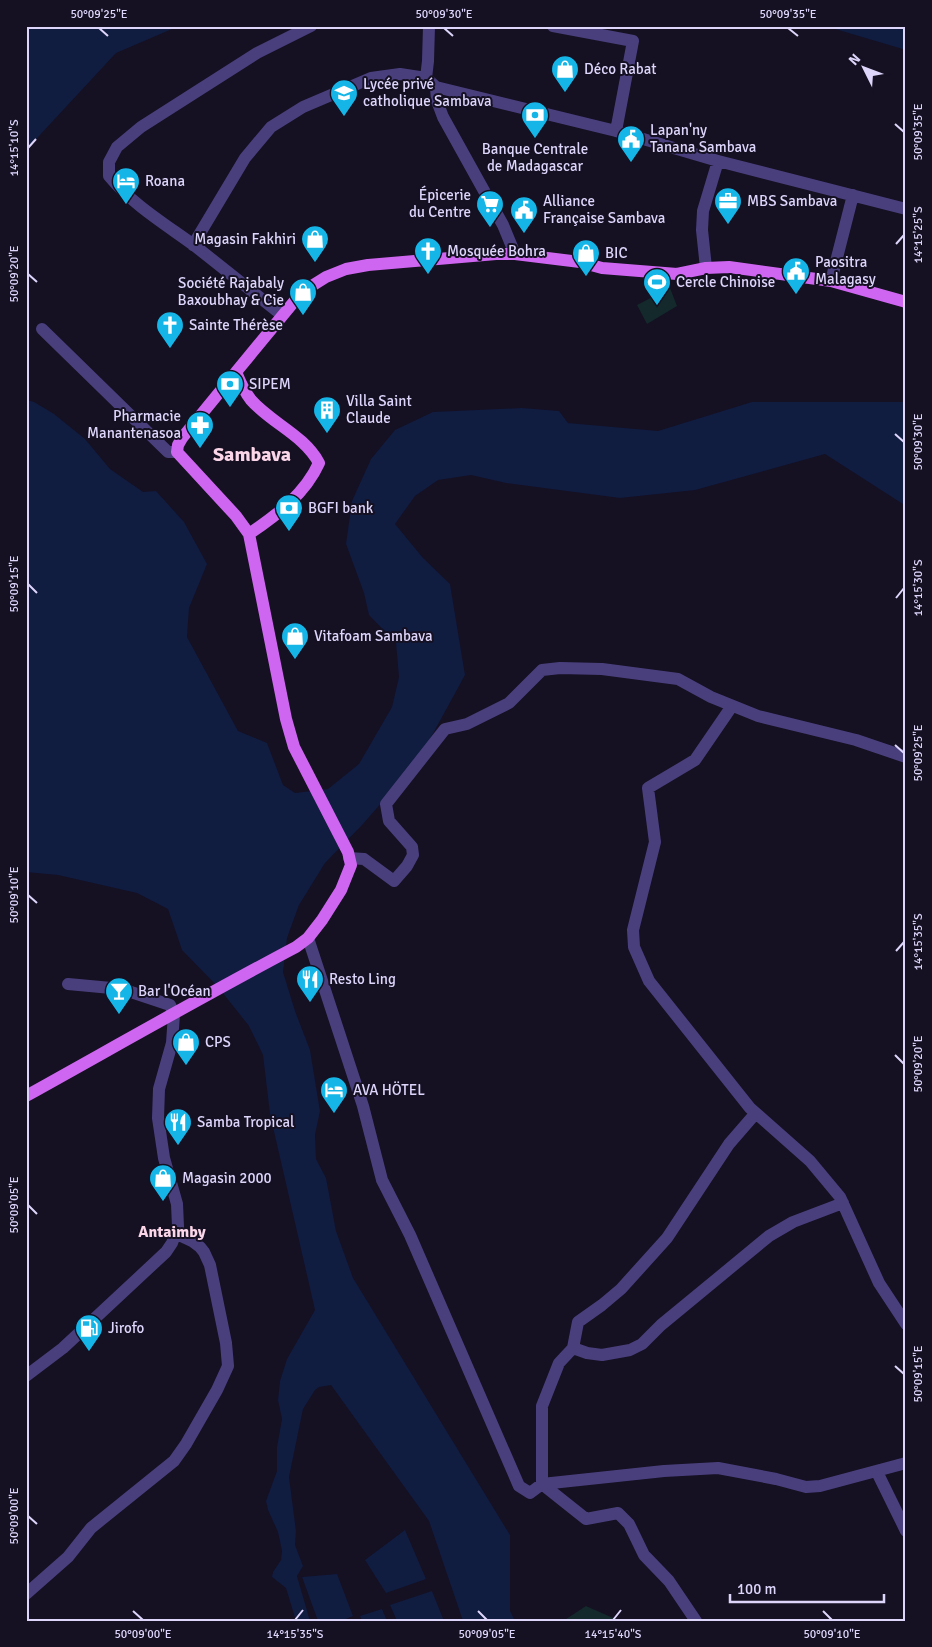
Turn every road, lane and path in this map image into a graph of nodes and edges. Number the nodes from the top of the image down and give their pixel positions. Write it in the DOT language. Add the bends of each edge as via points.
graph roads {
  1 [pos="311,26"];
  2 [pos="429,26"];
  3 [pos="553,26"];
  4 [pos="426,78"];
  5 [pos="436,87"];
  6 [pos="616,131"];
  7 [pos="718,161"];
  8 [pos="853,195"];
  9 [pos="906,209"];
  10 [pos="193,245"];
  11 [pos="515,254"];
  12 [pos="706,268"];
  13 [pos="831,281"];
  14 [pos="906,302"];
  15 [pos="282,315"];
  16 [pos="42,329"];
  17 [pos="236,372"];
  18 [pos="177,452"];
  19 [pos="249,534"];
  20 [pos="732,706"];
  21 [pos="906,757"];
  22 [pos="349,855"];
  23 [pos="308,938"];
  24 [pos="68,984"];
  25 [pos="174,1014"];
  26 [pos="26,1096"];
  27 [pos="755,1114"];
  28 [pos="843,1203"];
  29 [pos="177,1234"];
  30 [pos="906,1324"];
  31 [pos="573,1348"];
  32 [pos="26,1376"];
  33 [pos="906,1463"];
  34 [pos="877,1472"];
  35 [pos="542,1484"];
  36 [pos="906,1531"];
  37 [pos="26,1594"];
  38 [pos="696,1621"];
  1 -- 10 [label="street" via="257,53 141,127 117,147 109,162 109,176 161,223"];
  2 -- 4 [label="street"];
  3 -- 6 [label="street" via="633,40"];
  4 -- 5 [label="street"];
  4 -- 10 [label="street" via="400,74 371,78 303,107 271,127 245,158"];
  5 -- 6 [label="street"];
  5 -- 11 [label="street" via="437,101 444,117 503,225"];
  6 -- 7 [label="street"];
  7 -- 8 [label="street"];
  7 -- 12 [label="street" via="703,211"];
  8 -- 9 [label="street"];
  8 -- 13 [label="street"];
  10 -- 15 [label="street"];
  11 -- 12 [label="main road" via="602,268 677,274"];
  11 -- 15 [label="main road" via="346,268 302,292"];
  12 -- 13 [label="main road" via="729,267"];
  13 -- 14 [label="main road"];
  15 -- 17 [label="main road"];
  16 -- 18 [label="street" via="168,452"];
  17 -- 18 [label="main road" via="182,438"];
  17 -- 19 [label="main road" via="252,401 304,444 319,463 302,491"];
  18 -- 19 [label="main road"];
  19 -- 22 [label="main road" via="294,747"];
  20 -- 21 [label="street"];
  20 -- 22 [label="street" via="678,679 602,670 542,670 509,702 468,724 445,729 386,804 389,821 412,847 413,855 394,881 364,859"];
  20 -- 27 [label="street" via="695,760 648,788 655,842 633,930 634,947 649,981"];
  22 -- 23 [label="main road" via="351,865 341,890"];
  23 -- 25 [label="main road"];
  23 -- 35 [label="street" via="362,1106 382,1180 410,1235 518,1486 530,1493"];
  24 -- 25 [label="street" via="122,989 170,1005"];
  25 -- 26 [label="main road"];
  25 -- 29 [label="street" via="172,1043 159,1088 158,1118 176,1204"];
  27 -- 28 [label="street" via="810,1160"];
  27 -- 31 [label="street" via="729,1144 667,1238 621,1289 578,1322"];
  28 -- 30 [label="street" via="879,1282"];
  28 -- 31 [label="street" via="793,1222 769,1236 642,1344 630,1350 602,1355"];
  29 -- 32 [label="street" via="166,1252 64,1348"];
  29 -- 37 [label="street" via="200,1247 210,1265 228,1366 174,1460 91,1528 68,1558"];
  31 -- 35 [label="street" via="560,1363 542,1406"];
  33 -- 34 [label="street"];
  34 -- 35 [label="street" via="806,1487 718,1468"];
  34 -- 36 [label="street"];
  35 -- 38 [label="street" via="586,1519 618,1513 629,1524 644,1555 669,1581"];
}
